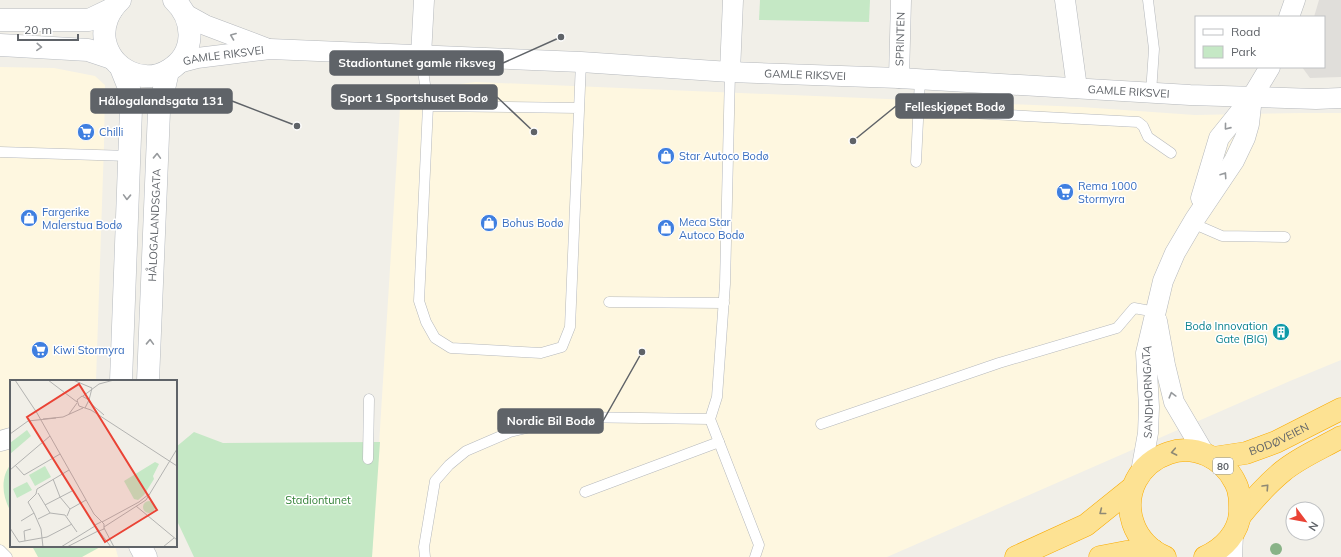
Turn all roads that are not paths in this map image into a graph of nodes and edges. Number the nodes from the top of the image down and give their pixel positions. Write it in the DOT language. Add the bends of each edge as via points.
graph roads {
  1 [pos="424,0"];
  2 [pos="733,0"];
  3 [pos="900,0"];
  4 [pos="1066,0"];
  5 [pos="1148,0"];
  6 [pos="1295,0"];
  7 [pos="116,4"];
  8 [pos="177,4"];
  9 [pos="1289,16"];
  10 [pos="0,20"];
  11 [pos="0,45"];
  12 [pos="270,50"];
  13 [pos="421,56"];
  14 [pos="581,62"];
  15 [pos="117,63"];
  16 [pos="173,67"];
  17 [pos="1269,68"];
  18 [pos="730,72"];
  19 [pos="899,78"];
  20 [pos="920,79"];
  21 [pos="1077,88"];
  22 [pos="1151,93"];
  23 [pos="1252,97"];
  24 [pos="1341,98"];
  25 [pos="428,106"];
  26 [pos="579,108"];
  27 [pos="970,113"];
  28 [pos="0,152"];
  29 [pos="1171,153"];
  30 [pos="129,156"];
  31 [pos="916,162"];
  32 [pos="1193,221"];
  33 [pos="1285,237"];
  34 [pos="609,302"];
  35 [pos="724,303"];
  36 [pos="1156,312"];
  37 [pos="121,380"];
  38 [pos="148,380"];
  39 [pos="369,399"];
  40 [pos="1341,409"];
  41 [pos="710,419"];
  42 [pos="821,424"];
  43 [pos="1341,437"];
  44 [pos="10,438"];
  45 [pos="0,441"];
  46 [pos="718,442"];
  47 [pos="1209,456"];
  48 [pos="368,459"];
  49 [pos="1137,480"];
  50 [pos="585,492"];
  51 [pos="1236,525"];
  52 [pos="141,547"];
  53 [pos="158,547"];
  54 [pos="0,550"];
  55 [pos="1159,554"];
  56 [pos="7,557"];
  57 [pos="146,557"];
  58 [pos="160,557"];
  59 [pos="425,557"];
  60 [pos="755,557"];
  61 [pos="1016,557"];
  62 [pos="1100,557"];
  63 [pos="1205,557"];
  64 [pos="1232,557"];
  1 -- 13 [label="street"];
  2 -- 18 [label="street"];
  3 -- 19 [label="street, SPRINTEN"];
  4 -- 21 [label="street"];
  5 -- 22 [label="lane" via="1154,49"];
  6 -- 9 [label="street"];
  7 -- 10 [label="street" via="89,20"];
  7 -- 15 [label="street" via="107,18 104,39 107,49"];
  12 -- 8 [label="street, GAMLE RIKSVEI, one-way" via="205,25"];
  8 -- 16 [label="street, HÅLOGALANDSGATA" via="189,24 190,35 184,55"];
  11 -- 15 [label="street, one-way" via="88,50"];
  12 -- 13 [label="street, GAMLE RIKSVEI"];
  12 -- 16 [label="street, GAMLE RIKSVEI" via="197,58"];
  13 -- 14 [label="street, GAMLE RIKSVEI"];
  13 -- 25 [label="lane"];
  14 -- 18 [label="street, GAMLE RIKSVEI"];
  14 -- 26 [label="lane"];
  15 -- 16 [label="street" via="139,76 159,74"];
  15 -- 30 [label="street" via="129,88"];
  38 -- 16 [label="street, HÅLOGALANDSGATA, one-way" via="159,111"];
  17 -- 23 [label="street, SANDHORNGATA"];
  18 -- 19 [label="street, GAMLE RIKSVEI"];
  18 -- 35 [label="lane"];
  19 -- 20 [label="street, GAMLE RIKSVEI"];
  20 -- 21 [label="street, GAMLE RIKSVEI"];
  20 -- 31 [label="lane"];
  21 -- 22 [label="street, GAMLE RIKSVEI"];
  22 -- 23 [label="street, GAMLE RIKSVEI"];
  23 -- 24 [label="street, GAMLE RIKSVEI"];
  23 -- 32 [label="street, SANDHORNGATA" via="1245,138 1234,161"];
  25 -- 26 [label="lane"];
  25 -- 26 [label="lane" via="419,301 426,322 435,338 450,348 541,353 562,347 570,327"];
  27 -- 29 [label="lane" via="1138,122 1148,137"];
  28 -- 30 [label="lane"];
  30 -- 37 [label="street, one-way"];
  32 -- 33 [label="lane" via="1222,236"];
  32 -- 36 [label="street, SANDHORNGATA" via="1163,281"];
  34 -- 35 [label="lane"];
  35 -- 41 [label="lane" via="717,397"];
  36 -- 42 [label="lane" via="1134,308 1117,328 999,363"];
  47 -- 36 [label="street, SANDHORNGATA, one-way" via="1174,402 1164,365"];
  36 -- 49 [label="street, SANDHORNGATA" via="1146,354 1148,433"];
  39 -- 48 [label="lane"];
  40 -- 47 [label="highway, BODØVEIEN / 80" via="1276,442 1246,453"];
  41 -- 46 [label="lane"];
  41 -- 59 [label="lane" via="572,417 510,432 466,451 435,481 424,546"];
  51 -- 43 [label="highway, one-way" via="1269,484 1283,471"];
  44 -- 45 [label="street"];
  46 -- 50 [label="lane"];
  46 -- 60 [label="lane" via="759,545"];
  47 -- 49 [label="highway, BODØVEIEN / 80, one-way" via="1187,450 1170,452 1154,460"];
  47 -- 51 [label="highway, 80" via="1226,468 1236,482 1240,499"];
  49 -- 55 [label="highway" via="1130,502 1130,516 1142,541"];
  49 -- 61 [label="highway, BODØVEIEN / 80, one-way" via="1086,524"];
  51 -- 63 [label="highway" via="1224,545"];
  51 -- 64 [label="street"];
  52 -- 57 [label="street"];
  53 -- 58 [label="street"];
  54 -- 56 [label="lane"];
  55 -- 62 [label="highway" via="1126,552"];
}
